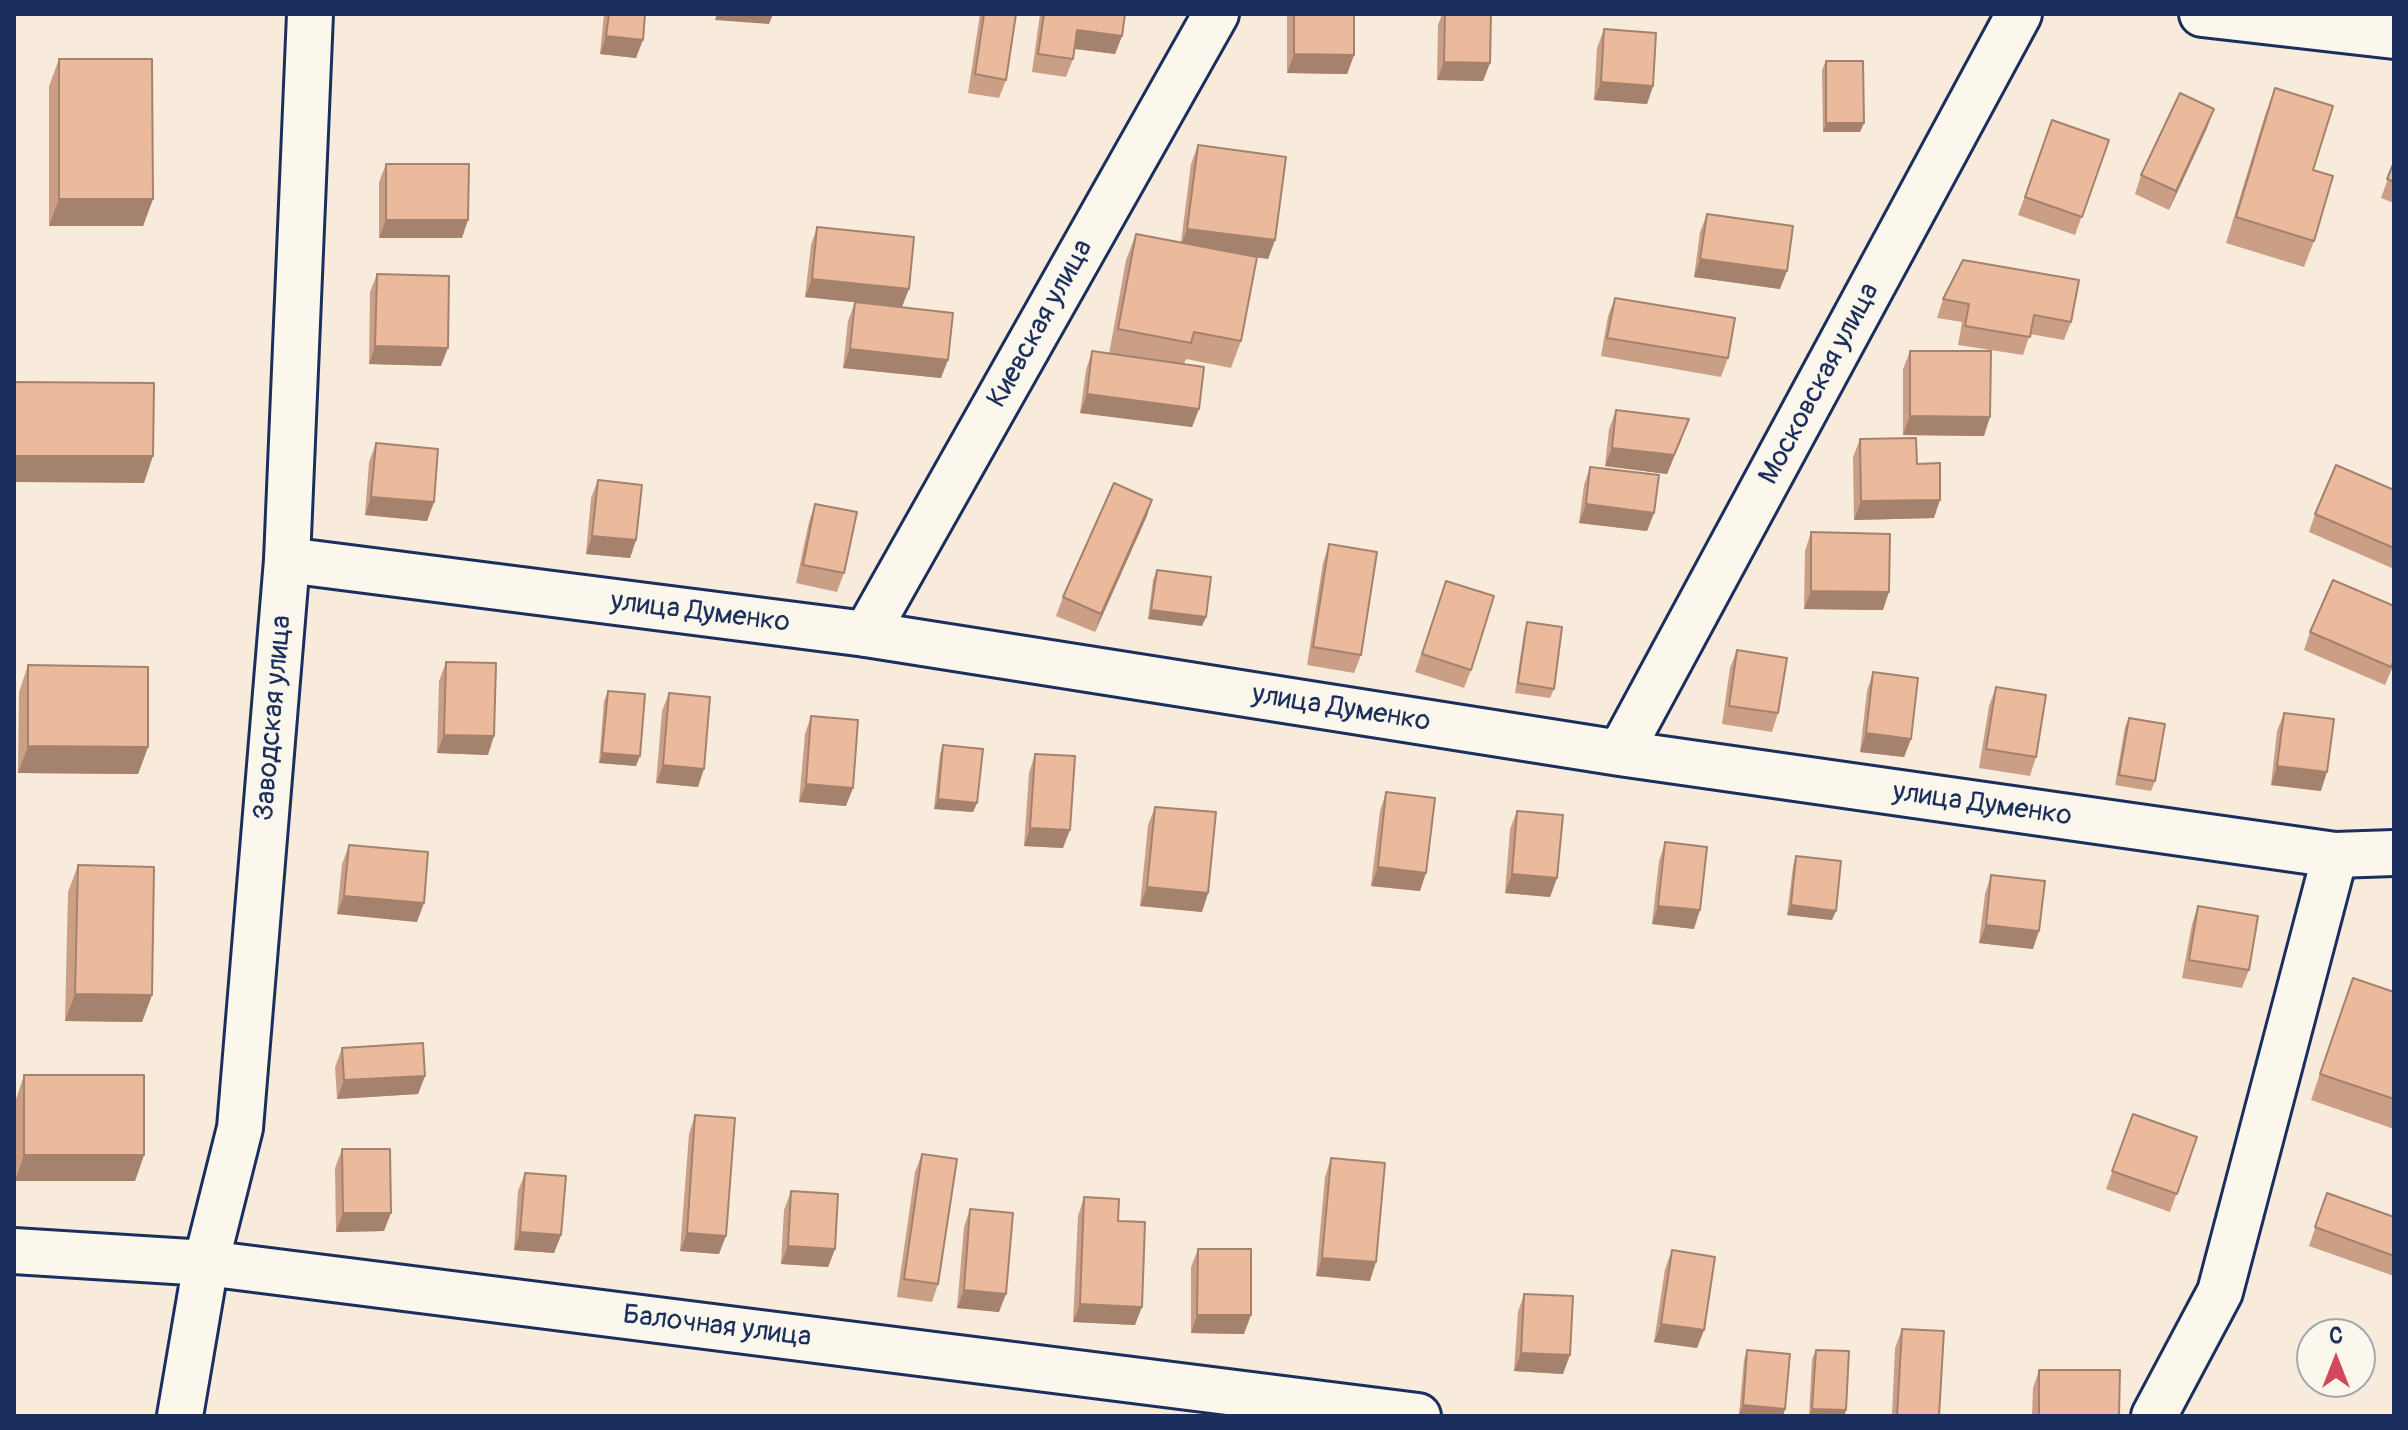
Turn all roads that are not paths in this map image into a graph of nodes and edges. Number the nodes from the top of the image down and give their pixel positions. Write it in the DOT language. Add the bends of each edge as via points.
graph roads {
  1 [pos="310,14"];
  2 [pos="1216,14"];
  3 [pos="2019,14"];
  4 [pos="2202,14"];
  5 [pos="2394,36"];
  6 [pos="287,560"];
  7 [pos="866,634"];
  8 [pos="1620,753"];
  9 [pos="2394,853"];
  10 [pos="2335,855"];
  11 [pos="14,1251"];
  12 [pos="206,1263"];
  13 [pos="180,1416"];
  14 [pos="1418,1416"];
  15 [pos="2154,1416"];
  1 -- 6 [label="street, Заводская улица"];
  2 -- 7 [label="street, Киевская улица"];
  3 -- 8 [label="street, Московская улица"];
  4 -- 5 [label="street"];
  6 -- 7 [label="street, улица Думенко"];
  6 -- 12 [label="street, Заводская улица" via="240,1128"];
  7 -- 8 [label="street, улица Думенко"];
  8 -- 10 [label="street, улица Думенко"];
  9 -- 10 [label="street, улица Думенко"];
  10 -- 15 [label="street" via="2220,1292"];
  11 -- 12 [label="street, Балочная улица"];
  12 -- 13 [label="street, Заводская улица"];
  12 -- 14 [label="street, Балочная улица"];
}
